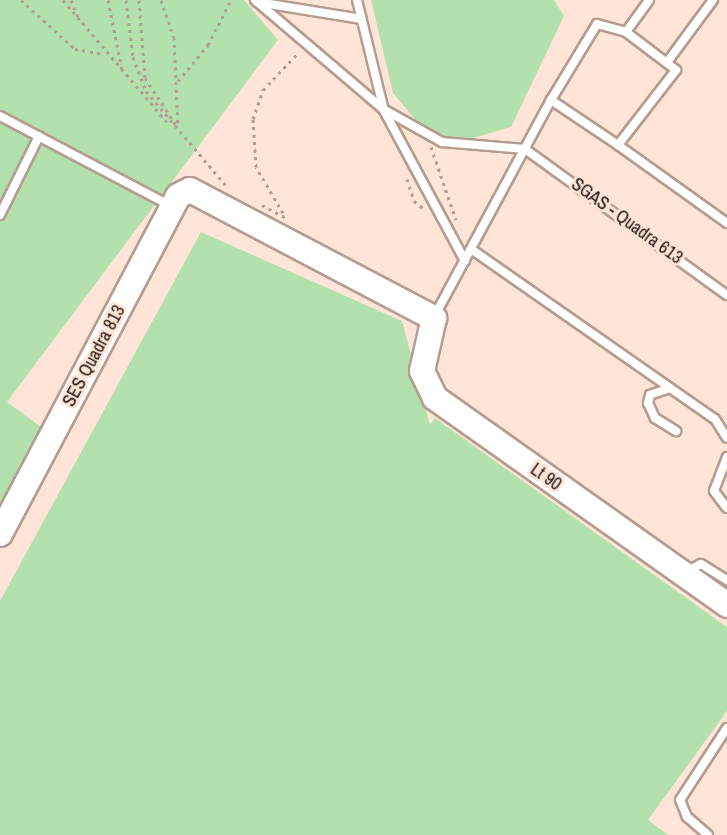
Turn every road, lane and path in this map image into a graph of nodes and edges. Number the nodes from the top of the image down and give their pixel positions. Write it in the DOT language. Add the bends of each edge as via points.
graph roads {
  1 [pos="21,0"];
  2 [pos="63,0"];
  3 [pos="71,0"];
  4 [pos="108,0"];
  5 [pos="126,0"];
  6 [pos="139,0"];
  7 [pos="161,0"];
  8 [pos="231,0"];
  9 [pos="357,0"];
  10 [pos="649,0"];
  11 [pos="713,0"];
  12 [pos="256,1"];
  13 [pos="362,19"];
  14 [pos="83,28"];
  15 [pos="626,32"];
  16 [pos="307,45"];
  17 [pos="105,55"];
  18 [pos="668,61"];
  19 [pos="122,72"];
  20 [pos="177,82"];
  21 [pos="551,100"];
  22 [pos="383,109"];
  23 [pos="0,116"];
  24 [pos="178,129"];
  25 [pos="39,136"];
  26 [pos="429,136"];
  27 [pos="184,137"];
  28 [pos="190,142"];
  29 [pos="618,145"];
  30 [pos="525,149"];
  31 [pos="237,194"];
  32 [pos="252,201"];
  33 [pos="173,207"];
  34 [pos="0,215"];
  35 [pos="727,223"];
  36 [pos="290,230"];
  37 [pos="453,240"];
  38 [pos="471,249"];
  39 [pos="465,261"];
  40 [pos="727,295"];
  41 [pos="434,318"];
  42 [pos="670,388"];
  43 [pos="676,431"];
  44 [pos="727,438"];
  45 [pos="727,457"];
  46 [pos="727,508"];
  47 [pos="0,534"];
  48 [pos="683,574"];
  49 [pos="727,580"];
  50 [pos="727,605"];
  51 [pos="727,728"];
  52 [pos="708,835"];
  1 -- 17 [label="path" via="67,44"];
  2 -- 14 [label="path"];
  3 -- 14 [label="path"];
  4 -- 19 [label="path"];
  5 -- 27 [label="path" via="140,79"];
  6 -- 24 [label="path" via="145,78"];
  7 -- 20 [label="path" via="174,38"];
  8 -- 20 [label="path" via="208,45"];
  9 -- 13 [label="lane"];
  10 -- 15 [label="lane"];
  11 -- 18 [label="lane"];
  12 -- 13 [label="lane"];
  12 -- 16 [label="lane"];
  13 -- 22 [label="lane"];
  14 -- 17 [label="path"];
  15 -- 18 [label="lane"];
  15 -- 21 [label="lane, Lt 90" via="597,24"];
  16 -- 22 [label="lane"];
  16 -- 36 [label="path" via="263,90 253,119 251,143 260,177"];
  17 -- 19 [label="path"];
  18 -- 29 [label="lane" via="675,67 674,75"];
  19 -- 28 [label="path"];
  20 -- 24 [label="path"];
  21 -- 29 [label="lane"];
  21 -- 30 [label="lane, Lt 90"];
  22 -- 26 [label="lane"];
  22 -- 37 [label="lane"];
  23 -- 25 [label="lane"];
  24 -- 27 [label="path"];
  25 -- 33 [label="lane"];
  25 -- 34 [label="lane"];
  26 -- 30 [label="lane" via="494,149"];
  26 -- 37 [label="path" via="455,210"];
  27 -- 28 [label="path"];
  28 -- 31 [label="path"];
  29 -- 35 [label="lane"];
  30 -- 38 [label="lane, Lt 90"];
  30 -- 40 [label="lane, SGAS - Quadra 613"];
  32 -- 36 [label="path" via="284,216"];
  33 -- 36 [label="street, SES Quadra 813" via="184,191 197,191"];
  33 -- 47 [label="street, SES Quadra 813"];
  36 -- 41 [label="street"];
  37 -- 39 [label="lane"];
  38 -- 39 [label="lane, Lt 90"];
  38 -- 42 [label="lane"];
  39 -- 41 [label="lane, Lt 90"];
  41 -- 48 [label="street, Lt 90" via="422,371 435,398"];
  42 -- 43 [label="lane" via="650,395 648,403 655,418"];
  42 -- 44 [label="lane" via="715,419"];
  45 -- 46 [label="lane" via="714,491"];
  48 -- 49 [label="lane" via="700,564"];
  48 -- 50 [label="street, Lt 90"];
  51 -- 52 [label="lane" via="680,800 687,817"];
}
